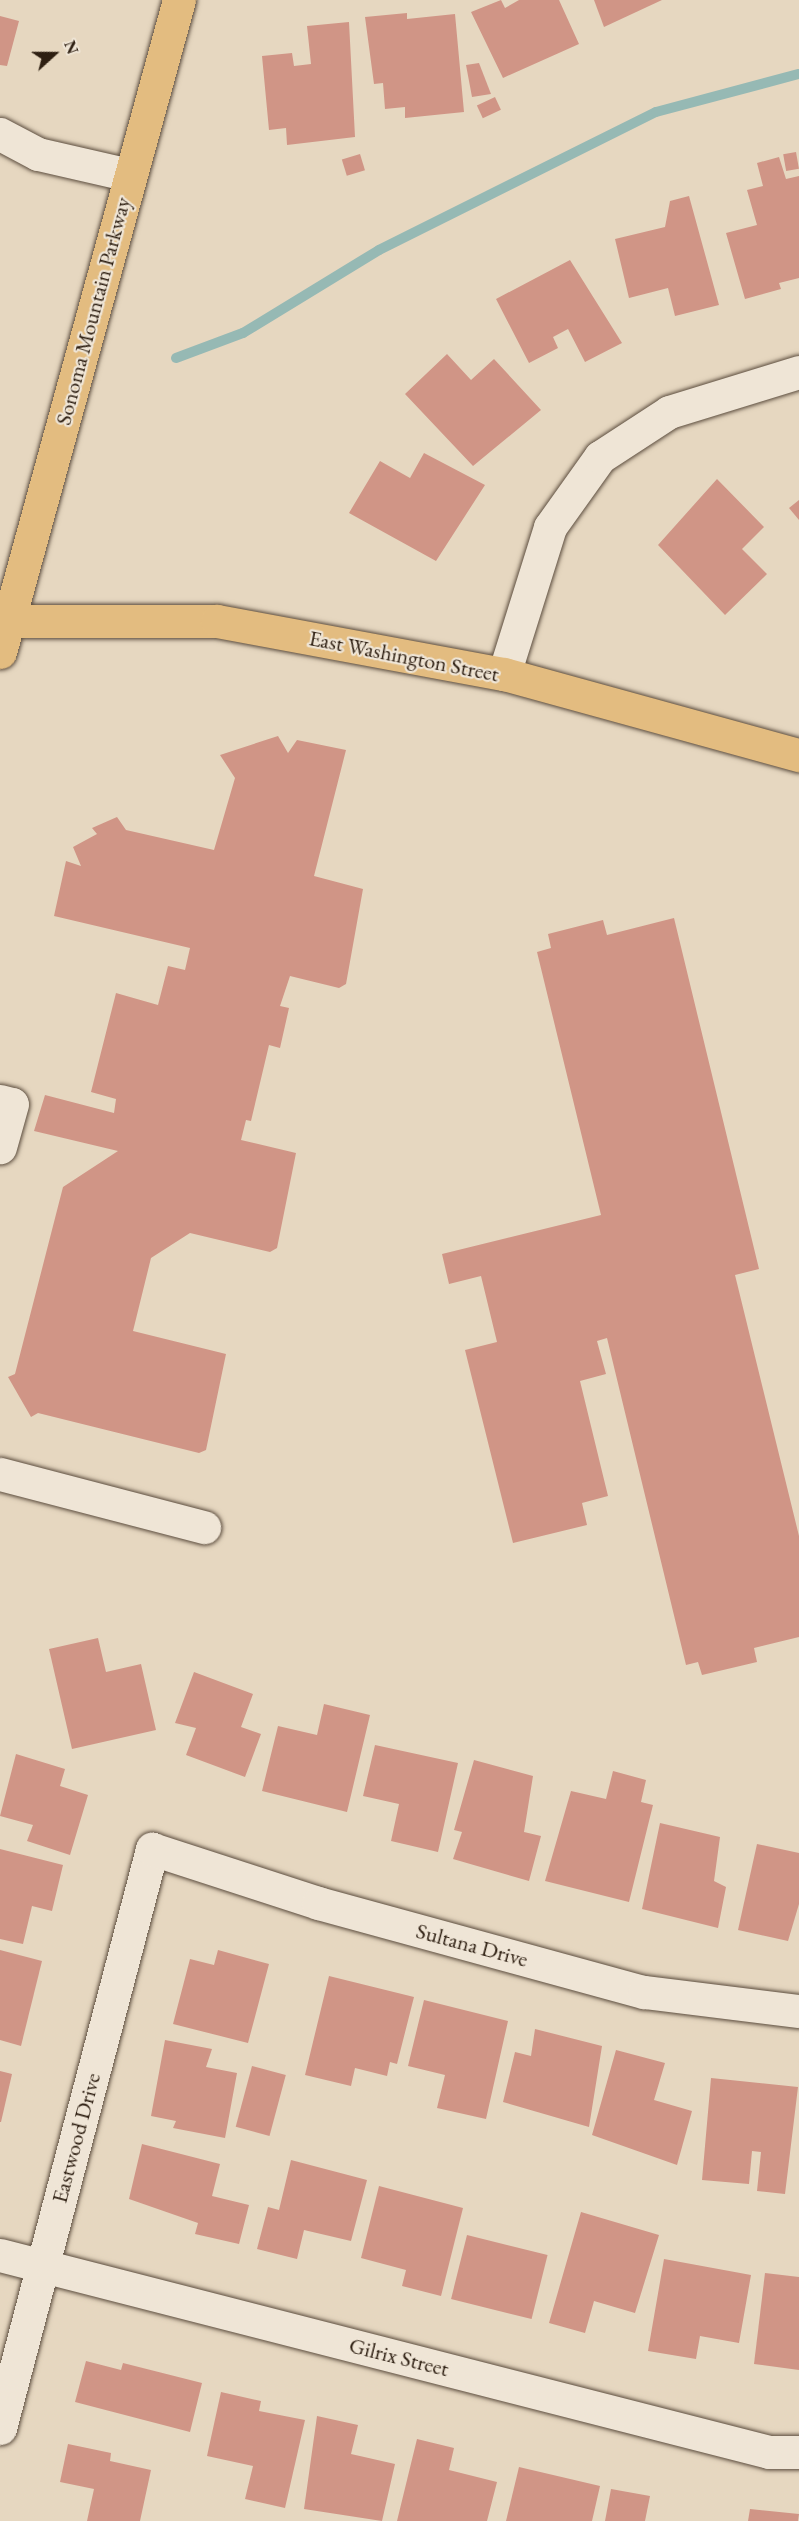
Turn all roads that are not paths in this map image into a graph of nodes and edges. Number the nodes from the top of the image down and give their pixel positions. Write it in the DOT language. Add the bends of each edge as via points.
graph roads {
  1 [pos="179,0"];
  2 [pos="0,134"];
  3 [pos="130,175"];
  4 [pos="799,372"];
  5 [pos="3,631"];
  6 [pos="504,674"];
  7 [pos="799,755"];
  8 [pos="0,1101"];
  9 [pos="0,1147"];
  10 [pos="0,1474"];
  11 [pos="204,1527"];
  12 [pos="152,1849"];
  13 [pos="799,2011"];
  14 [pos="0,2255"];
  15 [pos="43,2265"];
  16 [pos="0,2428"];
  17 [pos="799,2452"];
  1 -- 3 [label="main road, Sonoma Mountain Parkway"];
  2 -- 3 [label="street" via="38,154"];
  3 -- 5 [label="main road, Sonoma Mountain Parkway"];
  4 -- 6 [label="street" via="669,412 600,457 550,527"];
  5 -- 6 [label="main road, East Washington Street" via="217,621"];
  6 -- 7 [label="main road, East Washington Street"];
  8 -- 9 [label="street" via="12,1104"];
  10 -- 11 [label="street"];
  12 -- 13 [label="street, Sultana Drive" via="318,1904 644,1992"];
  12 -- 15 [label="street, Eastwood Drive"];
  14 -- 15 [label="street, Gilrix Street"];
  15 -- 16 [label="street, Eastwood Drive"];
  15 -- 17 [label="street, Gilrix Street" via="757,2449"];
}
